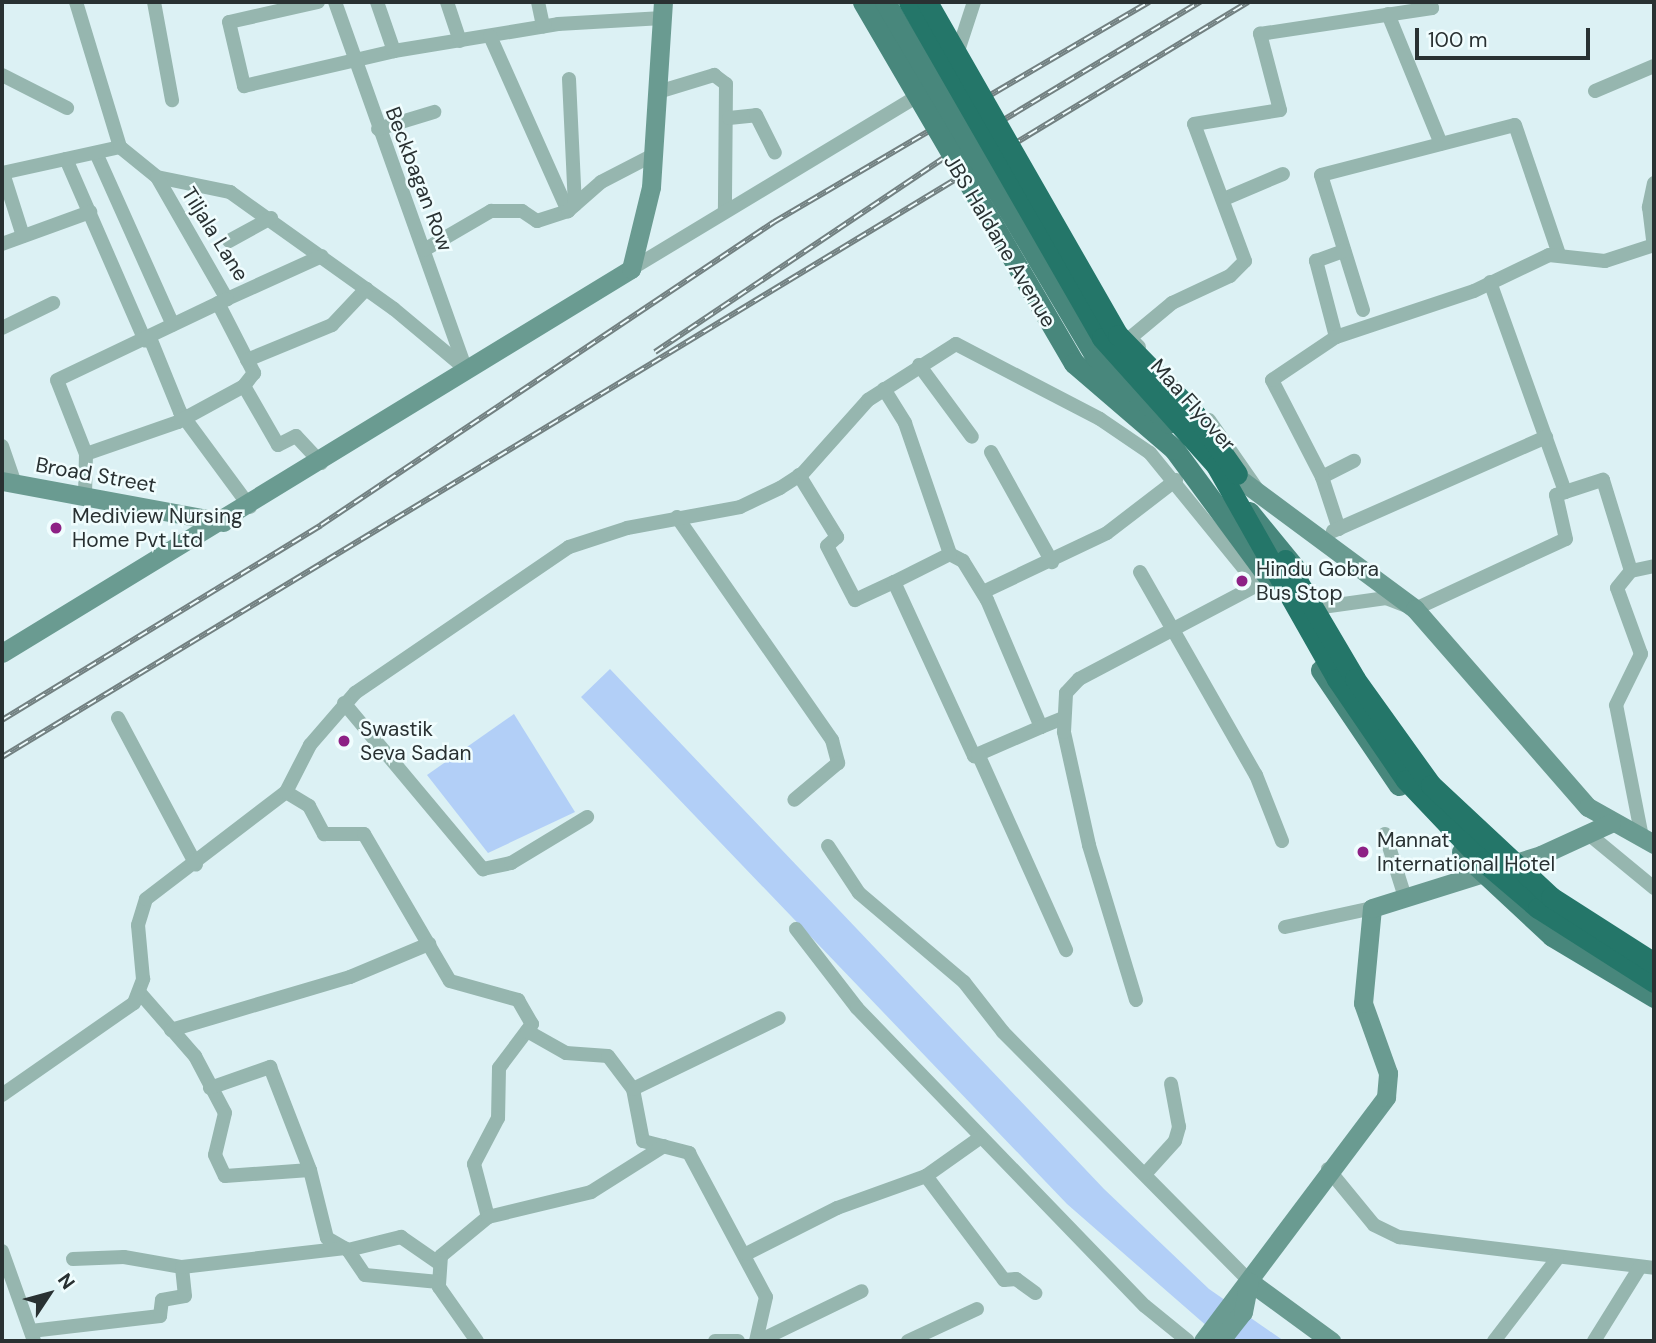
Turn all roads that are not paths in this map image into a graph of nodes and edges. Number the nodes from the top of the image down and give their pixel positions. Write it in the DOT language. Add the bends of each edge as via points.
graph roads {
  1 [pos="76,2"];
  2 [pos="154,2"];
  3 [pos="318,2"];
  4 [pos="335,2"];
  5 [pos="377,2"];
  6 [pos="447,2"];
  7 [pos="537,2"];
  8 [pos="863,2"];
  9 [pos="885,2"];
  10 [pos="909,2"];
  11 [pos="927,2"];
  12 [pos="974,2"];
  13 [pos="1430,2"];
  14 [pos="663,10"];
  15 [pos="1388,14"];
  16 [pos="544,26"];
  17 [pos="490,36"];
  18 [pos="460,41"];
  19 [pos="394,51"];
  20 [pos="353,61"];
  21 [pos="1654,66"];
  22 [pos="2,75"];
  23 [pos="569,79"];
  24 [pos="1595,91"];
  25 [pos="658,92"];
  26 [pos="172,100"];
  27 [pos="67,107"];
  28 [pos="434,112"];
  29 [pos="729,118"];
  30 [pos="378,129"];
  31 [pos="1441,144"];
  32 [pos="120,147"];
  33 [pos="96,153"];
  34 [pos="775,153"];
  35 [pos="653,155"];
  36 [pos="66,159"];
  37 [pos="2,173"];
  38 [pos="1283,174"];
  39 [pos="157,177"];
  40 [pos="1654,183"];
  41 [pos="1224,199"];
  42 [pos="572,208"];
  43 [pos="725,209"];
  44 [pos="90,212"];
  45 [pos="271,218"];
  46 [pos="23,236"];
  47 [pos="229,242"];
  48 [pos="2,244"];
  49 [pos="1654,246"];
  50 [pos="424,250"];
  51 [pos="1344,251"];
  52 [pos="1559,254"];
  53 [pos="322,256"];
  54 [pos="631,270"];
  55 [pos="1490,282"];
  56 [pos="366,289"];
  57 [pos="222,301"];
  58 [pos="53,303"];
  59 [pos="1363,310"];
  60 [pos="173,325"];
  61 [pos="2,328"];
  62 [pos="1336,337"];
  63 [pos="147,339"];
  64 [pos="247,360"];
  65 [pos="919,365"];
  66 [pos="467,370"];
  67 [pos="244,386"];
  68 [pos="884,389"];
  69 [pos="188,418"];
  70 [pos="972,437"];
  71 [pos="1546,437"];
  72 [pos="1179,442"];
  73 [pos="2,446"];
  74 [pos="991,452"];
  75 [pos="86,454"];
  76 [pos="1202,454"];
  77 [pos="1354,461"];
  78 [pos="321,463"];
  79 [pos="799,475"];
  80 [pos="1322,477"];
  81 [pos="1176,480"];
  82 [pos="8,482"];
  83 [pos="1565,492"];
  84 [pos="85,495"];
  85 [pos="1261,496"];
  86 [pos="250,507"];
  87 [pos="677,517"];
  88 [pos="223,522"];
  89 [pos="1339,528"];
  90 [pos="1315,539"];
  91 [pos="950,554"];
  92 [pos="1052,562"];
  93 [pos="1294,566"];
  94 [pos="1654,566"];
  95 [pos="1630,571"];
  96 [pos="1140,572"];
  97 [pos="894,582"];
  98 [pos="1264,582"];
  99 [pos="983,592"];
  100 [pos="1318,603"];
  101 [pos="1415,609"];
  102 [pos="1291,618"];
  103 [pos="1180,631"];
  104 [pos="2,653"];
  105 [pos="344,703"];
  106 [pos="118,718"];
  107 [pos="1063,718"];
  108 [pos="1041,727"];
  109 [pos="978,754"];
  110 [pos="286,792"];
  111 [pos="794,800"];
  112 [pos="587,817"];
  113 [pos="1611,822"];
  114 [pos="1385,834"];
  115 [pos="1591,836"];
  116 [pos="1647,838"];
  117 [pos="1282,841"];
  118 [pos="828,846"];
  119 [pos="1521,861"];
  120 [pos="196,864"];
  121 [pos="1478,871"];
  122 [pos="1654,888"];
  123 [pos="1404,894"];
  124 [pos="146,899"];
  125 [pos="1372,908"];
  126 [pos="125,910"];
  127 [pos="1285,928"];
  128 [pos="796,929"];
  129 [pos="429,944"];
  130 [pos="1066,950"];
  131 [pos="1654,952"];
  132 [pos="1654,963"];
  133 [pos="1654,982"];
  134 [pos="140,993"];
  135 [pos="1654,997"];
  136 [pos="1136,1000"];
  137 [pos="779,1017"];
  138 [pos="171,1030"];
  139 [pos="527,1031"];
  140 [pos="1171,1084"];
  141 [pos="210,1088"];
  142 [pos="633,1089"];
  143 [pos="2,1095"];
  144 [pos="981,1137"];
  145 [pos="664,1146"];
  146 [pos="1328,1169"];
  147 [pos="310,1170"];
  148 [pos="1146,1173"];
  149 [pos="926,1176"];
  150 [pos="488,1217"];
  151 [pos="347,1249"];
  152 [pos="2,1251"];
  153 [pos="746,1254"];
  154 [pos="73,1259"];
  155 [pos="1557,1259"];
  156 [pos="440,1264"];
  157 [pos="183,1267"];
  158 [pos="1647,1268"];
  159 [pos="1249,1281"];
  160 [pos="439,1282"];
  161 [pos="862,1291"];
  162 [pos="1035,1293"];
  163 [pos="977,1310"];
  164 [pos="33,1336"];
  165 [pos="1210,1337"];
  166 [pos="477,1341"];
  167 [pos="715,1341"];
  168 [pos="738,1341"];
  169 [pos="757,1341"];
  170 [pos="908,1341"];
  171 [pos="1188,1341"];
  172 [pos="1331,1341"];
  173 [pos="1494,1341"];
  174 [pos="1594,1341"];
  1 -- 32 [label="street" via="102,103"];
  2 -- 26 [label="street"];
  3 -- 20 [label="street" via="229,22 244,86"];
  4 -- 20 [label="street, Beckbagan Row"];
  5 -- 19 [label="street"];
  6 -- 18 [label="street"];
  7 -- 16 [label="street"];
  8 -- 72 [label="main road, JBS Haldane Avenue, bridge" via="1074,363"];
  9 -- 72 [label="main road, bridge" via="1096,357"];
  10 -- 133 [label="highway, Maa Flyover, bridge" via="1102,338 1216,465 1337,679 1399,771 1482,861 1538,908"];
  11 -- 132 [label="highway, Maa Flyover, bridge" via="1118,335 1217,440 1389,731 1431,785 1512,866 1578,918"];
  12 -- 43 [label="street" via="949,78 853,140"];
  13 -- 15 [label="street" via="1432,8"];
  14 -- 16 [label="street"];
  14 -- 25 [label="street"];
  15 -- 31 [label="street"];
  15 -- 41 [label="street" via="1260,34 1280,110 1194,124"];
  16 -- 17 [label="street"];
  17 -- 18 [label="street"];
  17 -- 42 [label="street"];
  18 -- 19 [label="street"];
  19 -- 20 [label="street"];
  20 -- 30 [label="street, Beckbagan Row"];
  21 -- 24 [label="street"];
  22 -- 27 [label="street"];
  23 -- 42 [label="street"];
  25 -- 29 [label="street" via="714,75 726,84"];
  25 -- 35 [label="street"];
  28 -- 30 [label="street"];
  29 -- 34 [label="street" via="756,115"];
  29 -- 43 [label="street"];
  30 -- 50 [label="street, Beckbagan Row"];
  31 -- 51 [label="street" via="1321,175"];
  31 -- 52 [label="street" via="1515,125"];
  32 -- 33 [label="street"];
  32 -- 39 [label="street, Tiljala Lane"];
  33 -- 36 [label="street"];
  33 -- 60 [label="street"];
  35 -- 42 [label="street" via="601,182"];
  35 -- 54 [label="street"];
  36 -- 37 [label="street"];
  36 -- 44 [label="street"];
  37 -- 46 [label="street"];
  38 -- 41 [label="street"];
  39 -- 45 [label="street, Tiljala Lane" via="220,188"];
  39 -- 57 [label="street, Tiljala Lane"];
  40 -- 49 [label="street" via="1649,207"];
  41 -- 85 [label="street" via="1245,261 1230,276 1172,303 1130,338 1221,432"];
  42 -- 50 [label="street" via="537,221 522,211 491,211"];
  43 -- 54 [label="street"];
  44 -- 46 [label="street"];
  44 -- 63 [label="street"];
  45 -- 47 [label="street"];
  45 -- 53 [label="street, Tiljala Lane"];
  46 -- 48 [label="street"];
  49 -- 52 [label="street" via="1605,261"];
  50 -- 66 [label="street, Beckbagan Row"];
  51 -- 59 [label="street"];
  51 -- 62 [label="street" via="1316,261"];
  52 -- 55 [label="street"];
  53 -- 56 [label="street, Tiljala Lane"];
  53 -- 57 [label="street, Tiljala Lane"];
  54 -- 66 [label="street"];
  55 -- 62 [label="street"];
  55 -- 71 [label="street"];
  56 -- 64 [label="street" via="332,325"];
  56 -- 66 [label="street, Tiljala Lane"];
  57 -- 60 [label="street"];
  57 -- 64 [label="street"];
  58 -- 61 [label="street"];
  60 -- 63 [label="street"];
  62 -- 80 [label="street" via="1272,380"];
  63 -- 69 [label="street" via="180,412"];
  63 -- 75 [label="street" via="57,380"];
  64 -- 67 [label="street" via="255,377"];
  65 -- 68 [label="street"];
  65 -- 70 [label="street"];
  65 -- 81 [label="street" via="965,344 1100,419"];
  66 -- 78 [label="street"];
  67 -- 69 [label="street"];
  67 -- 78 [label="street" via="278,445 296,436"];
  68 -- 79 [label="street"];
  68 -- 91 [label="street" via="905,423"];
  69 -- 75 [label="street"];
  69 -- 86 [label="street"];
  71 -- 83 [label="street"];
  71 -- 89 [label="street"];
  72 -- 76 [label="main road, JBS Haldane Avenue"];
  72 -- 98 [label="main road"];
  73 -- 82 [label="street"];
  74 -- 92 [label="street"];
  75 -- 84 [label="street"];
  76 -- 85 [label="street"];
  76 -- 93 [label="main road, JBS Haldane Avenue"];
  77 -- 80 [label="street"];
  78 -- 86 [label="street"];
  79 -- 87 [label="street" via="740,507"];
  79 -- 97 [label="street" via="837,537 827,545 855,600"];
  80 -- 89 [label="street"];
  81 -- 92 [label="street" via="1107,533"];
  81 -- 98 [label="street"];
  82 -- 84 [label="street, Broad Street"];
  83 -- 95 [label="street" via="1603,480"];
  83 -- 101 [label="street" via="1556,495 1566,539"];
  84 -- 88 [label="street, Broad Street"];
  85 -- 90 [label="street"];
  86 -- 88 [label="street"];
  87 -- 105 [label="street" via="569,547"];
  87 -- 111 [label="street" via="832,740 838,762"];
  88 -- 104 [label="street"];
  89 -- 90 [label="street"];
  90 -- 101 [label="street"];
  91 -- 97 [label="street"];
  91 -- 99 [label="street" via="963,561"];
  92 -- 99 [label="street"];
  93 -- 98 [label="street"];
  93 -- 100 [label="main road, JBS Haldane Avenue"];
  94 -- 95 [label="street"];
  95 -- 116 [label="street" via="1621,578 1617,598 1641,654 1616,705"];
  96 -- 103 [label="street"];
  97 -- 109 [label="street" via="947,705"];
  98 -- 102 [label="main road"];
  98 -- 103 [label="street"];
  99 -- 108 [label="street"];
  100 -- 101 [label="street" via="1386,598"];
  100 -- 102 [label="street"];
  100 -- 119 [label="main road, JBS Haldane Avenue" via="1399,728"];
  101 -- 113 [label="street" via="1588,807"];
  102 -- 121 [label="main road" via="1371,750"];
  103 -- 107 [label="street" via="1079,679 1066,693"];
  103 -- 117 [label="street" via="1256,775"];
  105 -- 110 [label="street" via="310,745"];
  105 -- 112 [label="street" via="483,869 511,863"];
  106 -- 120 [label="street"];
  107 -- 108 [label="street"];
  107 -- 136 [label="street" via="1101,896"];
  108 -- 109 [label="street"];
  109 -- 130 [label="street"];
  110 -- 120 [label="street"];
  110 -- 129 [label="street" via="309,806 324,834 363,834"];
  113 -- 115 [label="street"];
  113 -- 116 [label="street"];
  114 -- 123 [label="street"];
  115 -- 119 [label="street"];
  115 -- 122 [label="street"];
  118 -- 148 [label="street" via="859,893 964,982 1003,1032"];
  119 -- 121 [label="street"];
  119 -- 131 [label="main road, JBS Haldane Avenue"];
  120 -- 124 [label="street"];
  121 -- 123 [label="street"];
  121 -- 135 [label="main road" via="1552,936"];
  123 -- 125 [label="street"];
  124 -- 126 [label="street"];
  124 -- 134 [label="street" via="139,912"];
  125 -- 127 [label="street"];
  125 -- 146 [label="street" via="1363,1003 1389,1085 1379,1108"];
  128 -- 144 [label="street" via="857,1008"];
  129 -- 138 [label="street" via="350,977"];
  129 -- 139 [label="street" via="450,981 519,1000 532,1024"];
  134 -- 138 [label="street"];
  134 -- 143 [label="street" via="121,1015"];
  137 -- 142 [label="street"];
  138 -- 141 [label="street" via="195,1056"];
  139 -- 142 [label="street" via="566,1053 608,1056"];
  139 -- 150 [label="street" via="499,1068 498,1118 474,1164"];
  140 -- 148 [label="street" via="1179,1127 1175,1141"];
  141 -- 147 [label="street" via="270,1068"];
  141 -- 147 [label="street" via="225,1113 215,1155 225,1177"];
  142 -- 145 [label="street" via="643,1141"];
  144 -- 149 [label="street"];
  144 -- 171 [label="street" via="1145,1306"];
  145 -- 150 [label="street" via="591,1192"];
  145 -- 153 [label="street" via="689,1153"];
  146 -- 155 [label="street" via="1382,1231"];
  146 -- 159 [label="street"];
  147 -- 151 [label="street" via="327,1238"];
  148 -- 159 [label="street"];
  149 -- 153 [label="street" via="837,1208"];
  149 -- 162 [label="street" via="1004,1280 1016,1279"];
  150 -- 156 [label="street" via="441,1256"];
  151 -- 156 [label="street" via="401,1237"];
  151 -- 157 [label="street"];
  151 -- 160 [label="street" via="365,1275"];
  152 -- 164 [label="street"];
  153 -- 169 [label="street" via="766,1297"];
  154 -- 157 [label="street" via="124,1257"];
  155 -- 158 [label="street"];
  155 -- 173 [label="street"];
  156 -- 160 [label="street"];
  157 -- 164 [label="street" via="185,1296 162,1300 160,1316"];
  158 -- 174 [label="street"];
  159 -- 165 [label="street" via="1236,1308"];
  159 -- 172 [label="street"];
  160 -- 166 [label="street"];
  161 -- 169 [label="street"];
  163 -- 170 [label="street"];
  167 -- 168 [label="street"];
}
